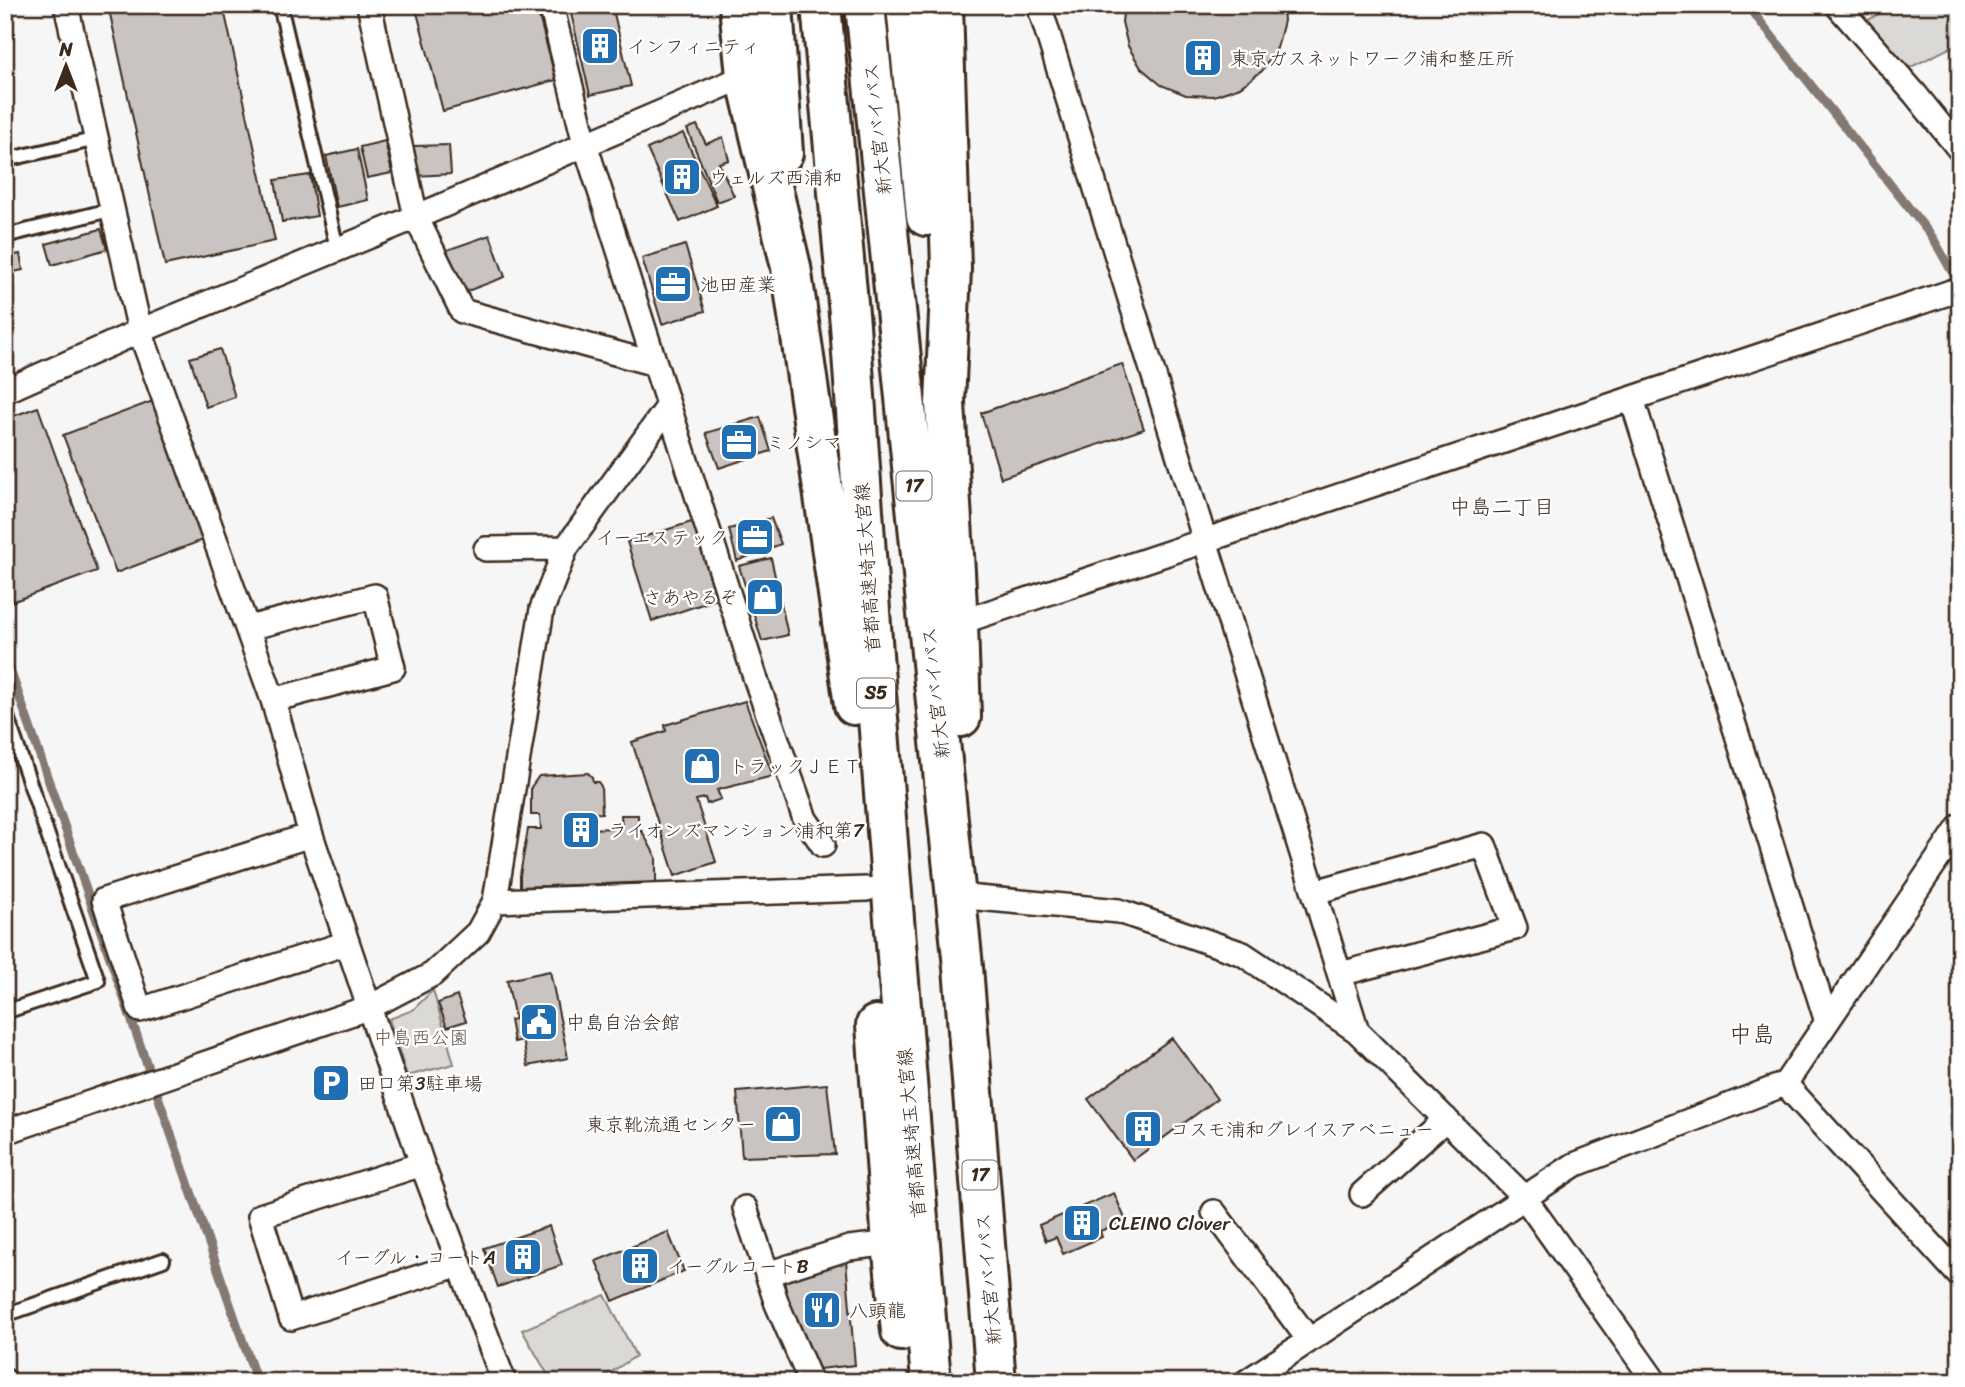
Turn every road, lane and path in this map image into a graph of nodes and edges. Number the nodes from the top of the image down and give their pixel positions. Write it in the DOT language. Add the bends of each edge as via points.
graph roads {
  1 [pos="66,5"];
  2 [pos="280,5"];
  3 [pos="369,5"];
  4 [pos="551,5"];
  5 [pos="739,5"];
  6 [pos="820,5"];
  7 [pos="863,5"];
  8 [pos="943,5"];
  9 [pos="1040,5"];
  10 [pos="1837,5"];
  11 [pos="907,16"];
  12 [pos="774,23"];
  13 [pos="746,76"];
  14 [pos="97,139"];
  15 [pos="585,144"];
  16 [pos="1960,150"];
  17 [pos="5,160"];
  18 [pos="114,209"];
  19 [pos="416,217"];
  20 [pos="5,236"];
  21 [pos="337,248"];
  22 [pos="791,267"];
  23 [pos="1960,289"];
  24 [pos="140,331"];
  25 [pos="655,364"];
  26 [pos="5,391"];
  27 [pos="1632,399"];
  28 [pos="945,403"];
  29 [pos="668,407"];
  30 [pos="1206,541"];
  31 [pos="566,548"];
  32 [pos="486,549"];
  33 [pos="958,623"];
  34 [pos="248,628"];
  35 [pos="273,700"];
  36 [pos="5,710"];
  37 [pos="858,735"];
  38 [pos="1960,826"];
  39 [pos="311,835"];
  40 [pos="823,845"];
  41 [pos="867,889"];
  42 [pos="1315,892"];
  43 [pos="967,897"];
  44 [pos="495,901"];
  45 [pos="347,943"];
  46 [pos="963,967"];
  47 [pos="1340,974"];
  48 [pos="370,1007"];
  49 [pos="5,1012"];
  50 [pos="1827,1022"];
  51 [pos="1357,1031"];
  52 [pos="1785,1084"];
  53 [pos="1446,1119"];
  54 [pos="5,1132"];
  55 [pos="422,1164"];
  56 [pos="1362,1194"];
  57 [pos="1524,1198"];
  58 [pos="745,1208"];
  59 [pos="1214,1212"];
  60 [pos="892,1243"];
  61 [pos="163,1260"];
  62 [pos="460,1264"];
  63 [pos="767,1274"];
  64 [pos="1960,1276"];
  65 [pos="5,1315"];
  66 [pos="1309,1340"];
  67 [pos="505,1382"];
  68 [pos="811,1382"];
  69 [pos="907,1382"];
  70 [pos="931,1382"];
  71 [pos="972,1382"];
  72 [pos="996,1382"];
  73 [pos="1246,1382"];
  74 [pos="1655,1382"];
  1 -- 14 [label="street"];
  2 -- 21 [label="lane"];
  3 -- 19 [label="street"];
  4 -- 15 [label="street"];
  5 -- 13 [label="highway"];
  6 -- 37 [label="highway"];
  6 -- 70 [label="highway, 首都高速埼玉大宮線 / S5" via="850,324"];
  7 -- 46 [label="highway, 新大宮バイパス / 17"];
  7 -- 71 [label="highway, 首都高速埼玉大宮線 / S5"];
  8 -- 28 [label="highway, 17" via="951,270"];
  9 -- 30 [label="street"];
  10 -- 16 [label="street"];
  11 -- 28 [label="highway"];
  12 -- 22 [label="highway"];
  13 -- 15 [label="street"];
  13 -- 22 [label="highway"];
  14 -- 17 [label="lane"];
  14 -- 18 [label="street"];
  15 -- 19 [label="street"];
  15 -- 25 [label="street"];
  18 -- 20 [label="lane"];
  18 -- 24 [label="street"];
  19 -- 21 [label="street"];
  19 -- 25 [label="street" via="462,311"];
  21 -- 24 [label="street"];
  22 -- 37 [label="highway"];
  23 -- 27 [label="street"];
  24 -- 26 [label="street"];
  24 -- 34 [label="street"];
  25 -- 29 [label="street"];
  27 -- 30 [label="street"];
  27 -- 50 [label="street"];
  28 -- 33 [label="highway, 17"];
  29 -- 31 [label="street"];
  29 -- 40 [label="street" via="800,806"];
  30 -- 33 [label="street"];
  30 -- 42 [label="street"];
  31 -- 32 [label="street"];
  31 -- 44 [label="street" via="542,609"];
  33 -- 43 [label="highway, 17"];
  34 -- 35 [label="street"];
  34 -- 35 [label="street" via="375,596 393,668"];
  35 -- 39 [label="street"];
  36 -- 49 [label="lane" via="98,981"];
  37 -- 41 [label="highway"];
  38 -- 50 [label="street"];
  39 -- 45 [label="street"];
  39 -- 45 [label="street" via="104,900 140,1010"];
  41 -- 44 [label="street"];
  41 -- 60 [label="highway"];
  42 -- 47 [label="street"];
  42 -- 47 [label="street" via="1484,845 1515,928"];
  43 -- 46 [label="highway, 17"];
  43 -- 51 [label="street" via="1119,911 1243,954"];
  44 -- 48 [label="street" via="478,932 433,974"];
  45 -- 48 [label="street"];
  46 -- 72 [label="highway, 新大宮バイパス / 17"];
  47 -- 51 [label="street"];
  48 -- 54 [label="street"];
  48 -- 55 [label="street"];
  50 -- 52 [label="street"];
  51 -- 53 [label="street"];
  52 -- 57 [label="street" via="1574,1165"];
  52 -- 64 [label="street"];
  53 -- 56 [label="street"];
  53 -- 57 [label="street"];
  55 -- 62 [label="street"];
  55 -- 62 [label="street" via="260,1216 291,1318"];
  57 -- 66 [label="street"];
  57 -- 74 [label="street"];
  58 -- 63 [label="street"];
  59 -- 66 [label="street"];
  60 -- 63 [label="street" via="849,1248"];
  60 -- 69 [label="highway"];
  61 -- 65 [label="lane"];
  62 -- 67 [label="street"];
  63 -- 68 [label="street"];
  66 -- 73 [label="street"];
}
